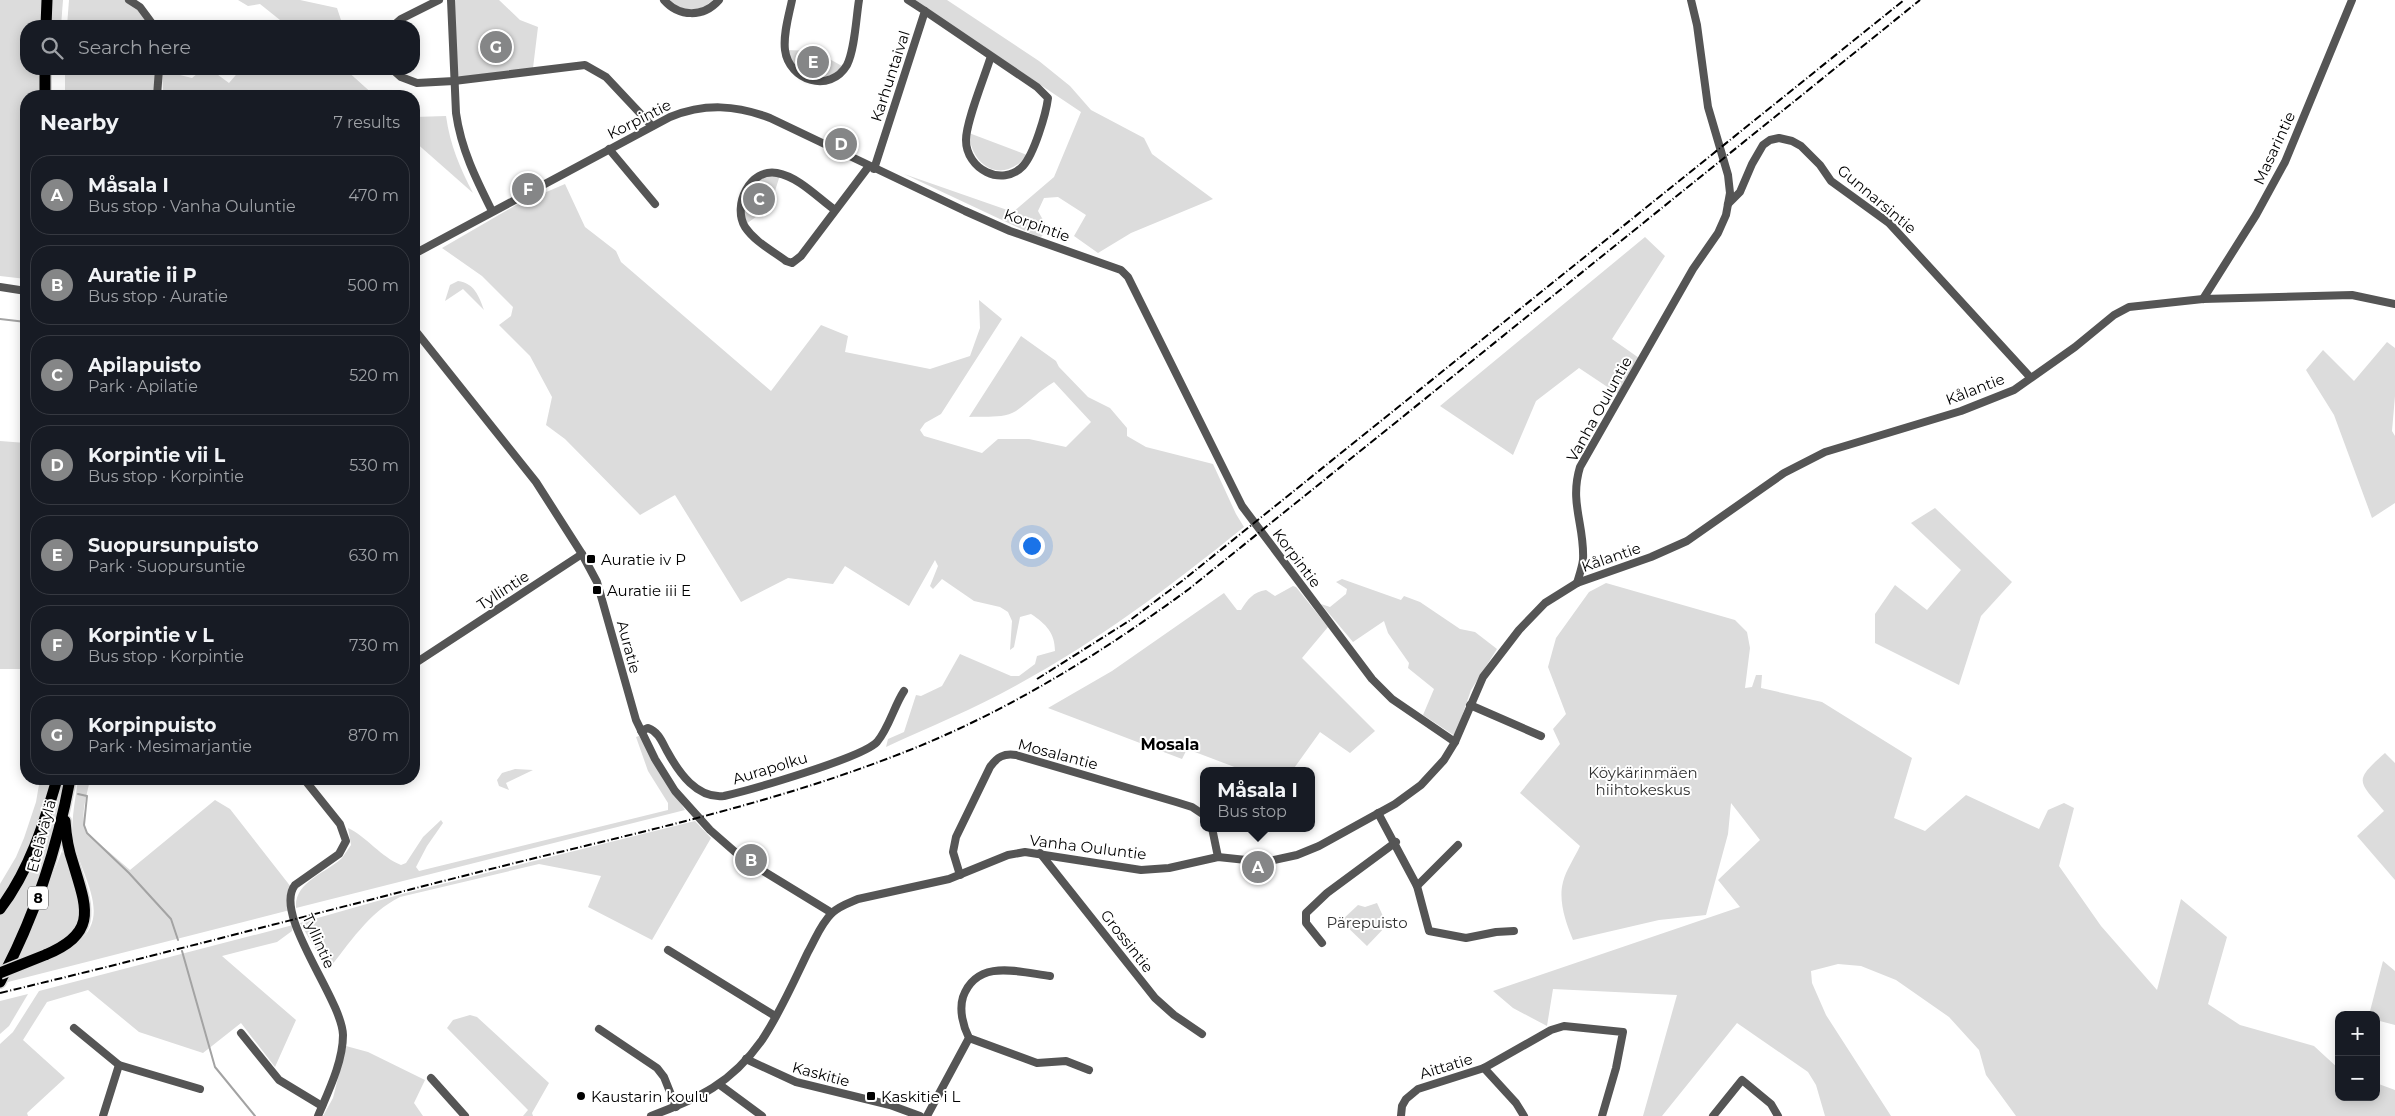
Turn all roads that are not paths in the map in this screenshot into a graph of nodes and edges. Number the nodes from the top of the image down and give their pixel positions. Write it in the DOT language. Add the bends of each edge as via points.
graph roads {
  1 [pos="48,0"];
  2 [pos="129,0"];
  3 [pos="439,0"];
  4 [pos="451,0"];
  5 [pos="664,0"];
  6 [pos="719,0"];
  7 [pos="792,0"];
  8 [pos="859,0"];
  9 [pos="908,0"];
  10 [pos="1690,0"];
  11 [pos="2352,0"];
  12 [pos="138,4"];
  13 [pos="925,11"];
  14 [pos="46,20"];
  15 [pos="150,20"];
  16 [pos="400,20"];
  17 [pos="991,56"];
  18 [pos="45,75"];
  19 [pos="159,75"];
  20 [pos="399,75"];
  21 [pos="454,81"];
  22 [pos="45,90"];
  23 [pos="157,90"];
  24 [pos="652,126"];
  25 [pos="609,149"];
  26 [pos="871,168"];
  27 [pos="654,204"];
  28 [pos="1728,204"];
  29 [pos="835,210"];
  30 [pos="492,211"];
  31 [pos="420,251"];
  32 [pos="0,287"];
  33 [pos="20,290"];
  34 [pos="2202,298"];
  35 [pos="2395,304"];
  36 [pos="420,337"];
  37 [pos="2030,377"];
  38 [pos="582,554"];
  39 [pos="1577,583"];
  40 [pos="420,660"];
  41 [pos="904,691"];
  42 [pos="1470,706"];
  43 [pos="641,731"];
  44 [pos="1542,736"];
  45 [pos="1455,742"];
  46 [pos="55,785"];
  47 [pos="69,785"];
  48 [pos="309,785"];
  49 [pos="64,809"];
  50 [pos="1200,812"];
  51 [pos="1378,813"];
  52 [pos="1213,832"];
  53 [pos="1396,842"];
  54 [pos="1458,845"];
  55 [pos="1040,853"];
  56 [pos="1218,857"];
  57 [pos="960,875"];
  58 [pos="1417,886"];
  59 [pos="0,908"];
  60 [pos="832,912"];
  61 [pos="1514,931"];
  62 [pos="1322,943"];
  63 [pos="668,950"];
  64 [pos="0,973"];
  65 [pos="1050,976"];
  66 [pos="0,982"];
  67 [pos="775,1016"];
  68 [pos="74,1028"];
  69 [pos="599,1029"];
  70 [pos="241,1033"];
  71 [pos="1202,1034"];
  72 [pos="969,1038"];
  73 [pos="746,1059"];
  74 [pos="119,1065"];
  75 [pos="1484,1068"];
  76 [pos="1090,1070"];
  77 [pos="431,1078"];
  78 [pos="720,1085"];
  79 [pos="200,1088"];
  80 [pos="322,1106"];
  81 [pos="676,1107"];
  82 [pos="103,1116"];
  83 [pos="318,1116"];
  84 [pos="464,1116"];
  85 [pos="651,1116"];
  86 [pos="762,1116"];
  87 [pos="920,1116"];
  88 [pos="926,1116"];
  89 [pos="1402,1116"];
  90 [pos="1524,1116"];
  91 [pos="1602,1116"];
  92 [pos="1713,1116"];
  93 [pos="1778,1116"];
  1 -- 14 [label="highway"];
  2 -- 12 [label="street"];
  3 -- 16 [label="street"];
  4 -- 21 [label="street"];
  5 -- 6 [label="street" via="676,10 691,14 707,10"];
  7 -- 8 [label="street" via="784,44 788,61 803,79 819,82 835,77 846,66"];
  9 -- 13 [label="street"];
  10 -- 28 [label="street, Vanha Ouluntie" via="1697,25 1708,107 1728,175"];
  11 -- 34 [label="street, Masarintie" via="2285,162 2256,215"];
  12 -- 15 [label="street"];
  13 -- 17 [label="street"];
  13 -- 26 [label="street, Karhuntaival"];
  17 -- 17 [label="street" via="1048,98 1030,156 1020,168 1006,175 985,172 973,160 967,146 968,127"];
  18 -- 22 [label="highway"];
  19 -- 23 [label="street"];
  20 -- 21 [label="street" via="413,82"];
  21 -- 24 [label="street" via="585,65 606,77"];
  21 -- 30 [label="street" via="456,113 466,158"];
  24 -- 25 [label="street, Korpintie"];
  24 -- 26 [label="street, Korpintie" via="693,109 742,109 770,118"];
  25 -- 27 [label="street"];
  25 -- 30 [label="street, Korpintie"];
  26 -- 29 [label="street, Karhuntaival"];
  26 -- 45 [label="street, Korpintie" via="1010,231 1121,270 1131,284 1242,506 1264,538 1372,679 1392,699"];
  28 -- 37 [label="street, Gunnarsintie" via="1740,192 1763,145 1780,138 1801,146 1831,181 1888,222"];
  28 -- 39 [label="street, Vanha Ouluntie" via="1718,233 1693,268 1580,467 1575,502 1583,560"];
  29 -- 29 [label="street" via="801,256 792,262 762,244 746,228 741,204 749,184 775,172 785,175"];
  30 -- 31 [label="street, Korpintie"];
  32 -- 33 [label="street"];
  34 -- 35 [label="street, Kålantie" via="2352,295"];
  34 -- 37 [label="street, Kålantie" via="2129,307"];
  36 -- 38 [label="street, Auratie" via="536,482"];
  37 -- 39 [label="street, Kålantie" via="2014,390 1962,411 1825,452 1784,473 1687,540 1651,557"];
  38 -- 40 [label="street, Tyllintie"];
  38 -- 43 [label="street, Auratie" via="597,582"];
  39 -- 42 [label="street, Vanha Ouluntie" via="1545,603 1529,618 1483,676"];
  41 -- 43 [label="street, Aurapolku" via="880,738 871,747 841,760 724,796 712,797 696,789 657,733 648,728"];
  42 -- 44 [label="street"];
  42 -- 45 [label="street, Vanha Ouluntie"];
  43 -- 60 [label="street, Auratie" via="654,760 675,791 710,830 753,866"];
  45 -- 51 [label="street, Vanha Ouluntie" via="1444,760 1421,785 1409,796"];
  46 -- 59 [label="highway" via="29,858"];
  47 -- 49 [label="highway, Eteläväylä / 8"];
  48 -- 80 [label="street, Tyllintie" via="340,824 346,840 340,854 294,885 290,893 294,921 341,1023 341,1048 331,1087"];
  49 -- 64 [label="highway, bridge" via="68,844 85,902 86,916 82,928 74,939 45,955"];
  49 -- 66 [label="highway, Eteläväylä / 8" via="42,888"];
  50 -- 57 [label="street, Mosalantie" via="1192,807 1004,754 990,767 956,837 953,852"];
  51 -- 53 [label="street"];
  51 -- 56 [label="street, Vanha Ouluntie" via="1319,846 1284,858 1266,862"];
  52 -- 56 [label="street"];
  53 -- 58 [label="street"];
  53 -- 62 [label="street" via="1327,893 1306,914 1306,923"];
  54 -- 58 [label="street"];
  55 -- 56 [label="street, Vanha Ouluntie" via="1141,870 1169,868"];
  55 -- 57 [label="street, Vanha Ouluntie" via="1008,855"];
  55 -- 71 [label="street, Grossintie" via="1154,998"];
  57 -- 60 [label="street, Vanha Ouluntie" via="858,899"];
  58 -- 61 [label="street" via="1429,931 1466,938"];
  60 -- 67 [label="street, Vanha Ouluntie" via="818,932"];
  63 -- 67 [label="street"];
  65 -- 72 [label="street" via="998,969 978,975 971,981 962,1000"];
  67 -- 73 [label="street, Vanha Ouluntie" via="763,1039"];
  68 -- 74 [label="street"];
  69 -- 81 [label="street" via="657,1068"];
  70 -- 80 [label="street" via="279,1080"];
  72 -- 76 [label="street" via="1037,1063 1066,1061"];
  72 -- 88 [label="street"];
  73 -- 78 [label="street, Vanha Ouluntie"];
  73 -- 87 [label="street, Kaskitie" via="796,1082 890,1105"];
  74 -- 79 [label="street"];
  74 -- 82 [label="street"];
  75 -- 89 [label="street, Aittatie" via="1418,1089 1406,1099"];
  75 -- 90 [label="street, Aittatie"];
  75 -- 91 [label="street" via="1557,1027 1623,1032"];
  77 -- 84 [label="street"];
  78 -- 81 [label="street, Vanha Ouluntie"];
  78 -- 86 [label="street"];
  80 -- 83 [label="street, Tyllintie"];
  81 -- 85 [label="street, Vanha Ouluntie"];
  92 -- 93 [label="street" via="1742,1080 1771,1104"];
}
